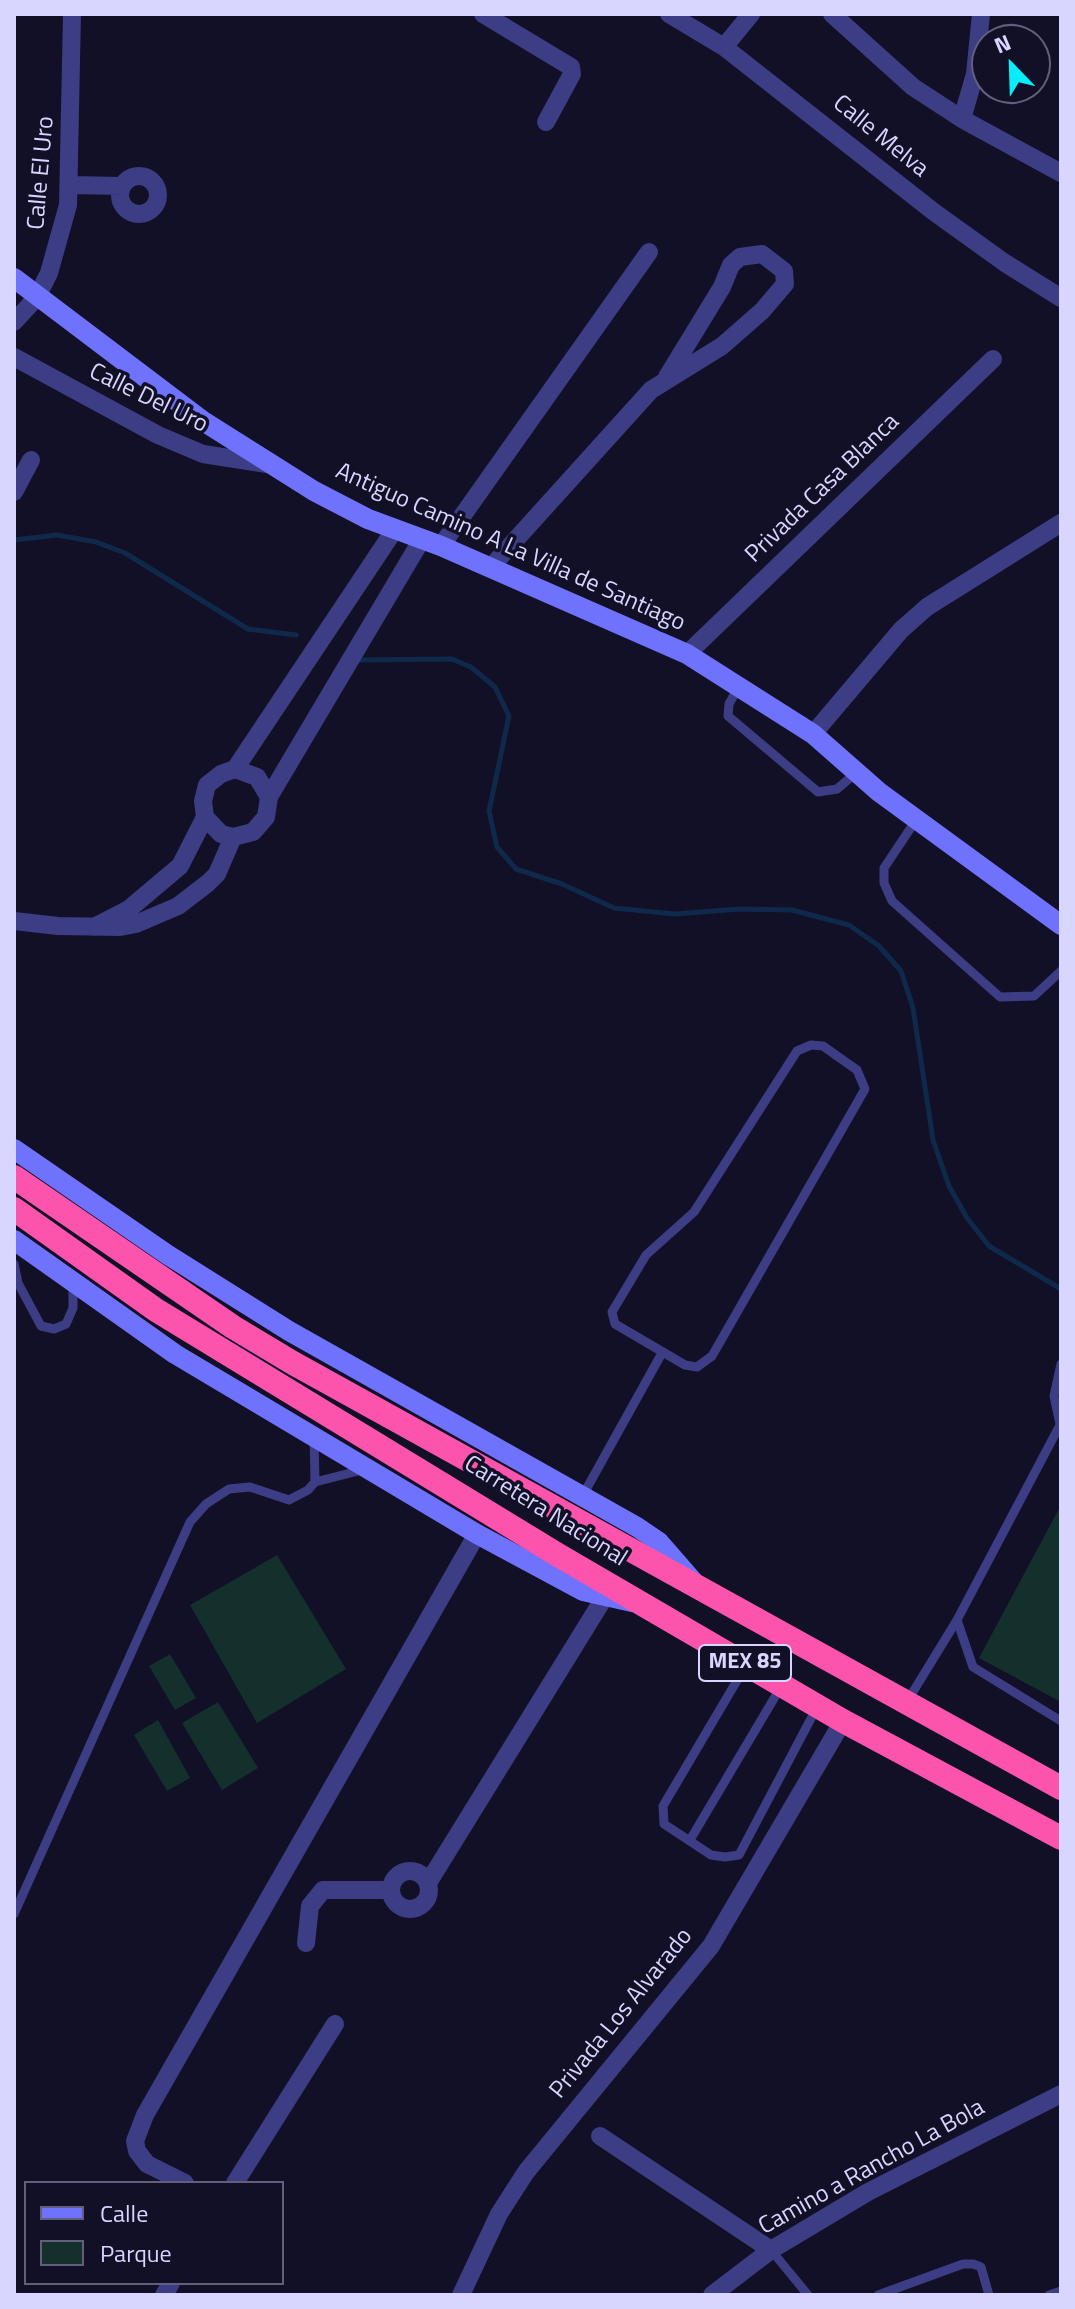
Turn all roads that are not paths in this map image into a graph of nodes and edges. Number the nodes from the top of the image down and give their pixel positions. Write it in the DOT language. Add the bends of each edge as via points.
graph roads {
  1 [pos="72,14"];
  2 [pos="483,14"];
  3 [pos="669,14"];
  4 [pos="751,14"];
  5 [pos="832,14"];
  6 [pos="981,14"];
  7 [pos="724,47"];
  8 [pos="962,119"];
  9 [pos="546,122"];
  10 [pos="1061,173"];
  11 [pos="70,185"];
  12 [pos="122,186"];
  13 [pos="649,252"];
  14 [pos="14,278"];
  15 [pos="37,297"];
  16 [pos="1061,298"];
  17 [pos="14,322"];
  18 [pos="14,357"];
  19 [pos="993,359"];
  20 [pos="667,377"];
  21 [pos="31,460"];
  22 [pos="267,464"];
  23 [pos="14,492"];
  24 [pos="1061,523"];
  25 [pos="395,529"];
  26 [pos="432,543"];
  27 [pos="491,567"];
  28 [pos="687,654"];
  29 [pos="739,686"];
  30 [pos="813,734"];
  31 [pos="235,769"];
  32 [pos="857,772"];
  33 [pos="269,797"];
  34 [pos="205,817"];
  35 [pos="916,820"];
  36 [pos="233,837"];
  37 [pos="14,921"];
  38 [pos="1061,925"];
  39 [pos="94,927"];
  40 [pos="1061,971"];
  41 [pos="14,1149"];
  42 [pos="14,1177"];
  43 [pos="14,1209"];
  44 [pos="14,1240"];
  45 [pos="14,1267"];
  46 [pos="73,1280"];
  47 [pos="662,1353"];
  48 [pos="1061,1364"];
  49 [pos="1060,1423"];
  50 [pos="314,1438"];
  51 [pos="369,1468"];
  52 [pos="315,1482"];
  53 [pos="583,1495"];
  54 [pos="477,1534"];
  55 [pos="693,1581"];
  56 [pos="604,1598"];
  57 [pos="642,1603"];
  58 [pos="957,1620"];
  59 [pos="747,1665"];
  60 [pos="782,1685"];
  61 [pos="907,1702"];
  62 [pos="818,1706"];
  63 [pos="843,1721"];
  64 [pos="1061,1721"];
  65 [pos="1061,1788"];
  66 [pos="1061,1838"];
  67 [pos="690,1840"];
  68 [pos="428,1883"];
  69 [pos="391,1890"];
  70 [pos="14,1914"];
  71 [pos="306,1943"];
  72 [pos="335,2024"];
  73 [pos="1061,2094"];
  74 [pos="600,2136"];
  75 [pos="181,2181"];
  76 [pos="236,2181"];
  77 [pos="771,2250"];
  78 [pos="1061,2291"];
  79 [pos="461,2295"];
  80 [pos="712,2295"];
  81 [pos="808,2295"];
  82 [pos="878,2295"];
  83 [pos="989,2295"];
  84 [pos="1049,2295"];
  1 -- 11 [label="street, Calle El Uro"];
  2 -- 9 [label="street" via="571,67"];
  3 -- 7 [label="street, Calle Melva"];
  4 -- 7 [label="street"];
  5 -- 8 [label="street" via="883,64"];
  6 -- 8 [label="street" via="975,74"];
  7 -- 16 [label="street, Calle Melva" via="934,212"];
  8 -- 10 [label="street"];
  11 -- 12 [label="street"];
  11 -- 15 [label="street, Calle El Uro" via="61,241"];
  13 -- 26 [label="street"];
  14 -- 15 [label="street, Antiguo Camino A La Villa de Santiago"];
  15 -- 17 [label="street, Calle El Uro"];
  15 -- 22 [label="street, Antiguo Camino A La Villa de Santiago"];
  18 -- 22 [label="street, Calle Del Uro" via="169,440 203,454"];
  19 -- 28 [label="street, Privada Casa Blanca"];
  20 -- 20 [label="street" via="745,328 785,284 784,271 762,254 740,257 731,265"];
  20 -- 27 [label="street" via="601,440"];
  21 -- 23 [label="street"];
  22 -- 25 [label="street, Antiguo Camino A La Villa de Santiago"];
  24 -- 30 [label="street" via="927,607"];
  25 -- 26 [label="street, Antiguo Camino A La Villa de Santiago"];
  25 -- 31 [label="street"];
  26 -- 27 [label="street, Antiguo Camino A La Villa de Santiago"];
  26 -- 33 [label="street"];
  27 -- 28 [label="street, Antiguo Camino A La Villa de Santiago"];
  28 -- 29 [label="street, Antiguo Camino A La Villa de Santiago"];
  29 -- 30 [label="street, Antiguo Camino A La Villa de Santiago"];
  29 -- 32 [label="lane" via="728,716 818,792 837,789"];
  30 -- 32 [label="street, Antiguo Camino A La Villa de Santiago"];
  31 -- 33 [label="street" via="257,777"];
  31 -- 34 [label="street" via="207,785"];
  32 -- 35 [label="street, Antiguo Camino A La Villa de Santiago"];
  33 -- 36 [label="street" via="260,825"];
  34 -- 36 [label="street" via="221,834"];
  34 -- 39 [label="street" via="180,866 162,885"];
  35 -- 38 [label="street, Antiguo Camino A La Villa de Santiago"];
  35 -- 40 [label="lane" via="884,868 892,901 1000,997 1034,996"];
  36 -- 39 [label="street" via="217,874 178,906 136,924"];
  37 -- 39 [label="street"];
  41 -- 53 [label="street, MEX 85" via="289,1331"];
  42 -- 55 [label="highway, Carretera Nacional / MEX 85" via="233,1327"];
  43 -- 57 [label="highway, Carretera Nacional / MEX 85" via="156,1310"];
  44 -- 46 [label="street, MEX 85"];
  45 -- 46 [label="lane" via="28,1306 41,1326 54,1329 66,1324 73,1308"];
  46 -- 50 [label="street, MEX 85" via="153,1339"];
  47 -- 47 [label="lane" via="685,1365 707,1363 865,1089 857,1070 823,1046 797,1051 694,1212 646,1255 612,1312 615,1324"];
  47 -- 53 [label="lane"];
  48 -- 49 [label="lane" via="1054,1396"];
  49 -- 58 [label="lane"];
  50 -- 51 [label="street, MEX 85"];
  50 -- 52 [label="lane"];
  51 -- 52 [label="lane"];
  51 -- 54 [label="street, MEX 85"];
  52 -- 70 [label="lane" via="289,1500 250,1487 229,1489 190,1522"];
  53 -- 55 [label="street, MEX 85" via="659,1542"];
  54 -- 56 [label="street, MEX 85"];
  54 -- 75 [label="street" via="145,2115 135,2141 137,2151 147,2164"];
  55 -- 61 [label="highway, Carretera Nacional / MEX 85"];
  56 -- 57 [label="street, MEX 85"];
  56 -- 68 [label="street"];
  57 -- 59 [label="highway, Carretera Nacional / MEX 85"];
  58 -- 61 [label="lane"];
  58 -- 64 [label="lane" via="973,1667"];
  59 -- 60 [label="highway, Carretera Nacional / MEX 85"];
  59 -- 67 [label="lane" via="663,1806 664,1824"];
  60 -- 62 [label="highway, Carretera Nacional / MEX 85"];
  60 -- 67 [label="lane"];
  61 -- 65 [label="highway, Carretera Nacional / MEX 85"];
  62 -- 63 [label="highway, Carretera Nacional / MEX 85"];
  62 -- 67 [label="lane" via="739,1855 711,1855"];
  63 -- 66 [label="highway, Carretera Nacional / MEX 85"];
  63 -- 79 [label="street, Privada Los Alvarado" via="711,1946 526,2172 499,2214"];
  68 -- 69 [label="street" via="410,1871 397,1877"];
  68 -- 69 [label="street" via="428,1898 417,1908 402,1908"];
  69 -- 71 [label="street" via="323,1890 310,1906"];
  72 -- 76 [label="street"];
  73 -- 77 [label="street, Camino a Rancho La Bola" via="868,2192"];
  74 -- 77 [label="street"];
  77 -- 80 [label="street, Camino a Rancho La Bola"];
  77 -- 81 [label="lane"];
  78 -- 84 [label="lane"];
  82 -- 83 [label="lane" via="973,2264 981,2267"];
}
